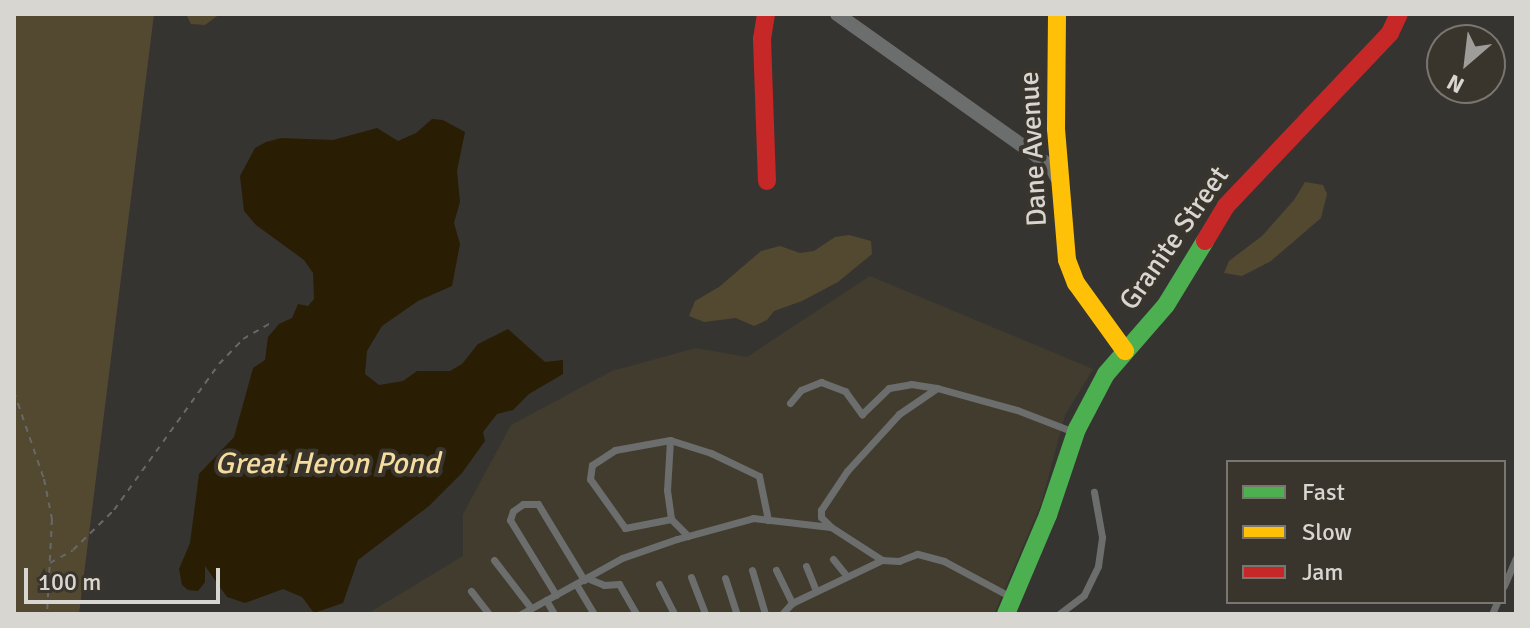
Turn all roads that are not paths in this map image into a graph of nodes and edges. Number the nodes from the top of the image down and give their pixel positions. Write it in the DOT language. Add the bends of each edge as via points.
graph roads {
  1 [pos="766,14"];
  2 [pos="837,14"];
  3 [pos="1057,14"];
  4 [pos="1399,14"];
  5 [pos="767,181"];
  6 [pos="1061,187"];
  7 [pos="1125,351"];
  8 [pos="937,388"];
  9 [pos="790,403"];
  10 [pos="1076,433"];
  11 [pos="670,440"];
  12 [pos="1094,492"];
  13 [pos="671,519"];
  14 [pos="768,520"];
  15 [pos="831,527"];
  16 [pos="688,536"];
  17 [pos="1516,558"];
  18 [pos="833,559"];
  19 [pos="494,560"];
  20 [pos="882,560"];
  21 [pos="806,566"];
  22 [pos="752,570"];
  23 [pos="776,570"];
  24 [pos="847,576"];
  25 [pos="691,577"];
  26 [pos="725,578"];
  27 [pos="583,581"];
  28 [pos="1506,581"];
  29 [pos="659,584"];
  30 [pos="471,591"];
  31 [pos="816,591"];
  32 [pos="556,595"];
  33 [pos="546,600"];
  34 [pos="792,603"];
  35 [pos="1009,606"];
  36 [pos="531,608"];
  37 [pos="489,614"];
  38 [pos="522,614"];
  39 [pos="554,614"];
  40 [pos="594,614"];
  41 [pos="636,614"];
  42 [pos="674,614"];
  43 [pos="705,614"];
  44 [pos="737,614"];
  45 [pos="765,614"];
  46 [pos="782,614"];
  47 [pos="1059,614"];
  1 -- 5 [label="street" via="762,39"];
  2 -- 6 [label="street" via="1045,162"];
  3 -- 6 [label="street, Dane Avenue"];
  4 -- 7 [label="street, Granite Street" via="1390,33 1226,206 1166,305"];
  6 -- 7 [label="street, Dane Avenue" via="1067,260 1075,280"];
  7 -- 10 [label="street, Granite Street" via="1090,400"];
  8 -- 9 [label="lane" via="889,388 862,414 845,391 821,382 801,390"];
  8 -- 10 [label="lane"];
  8 -- 15 [label="lane" via="899,414 847,471 821,510"];
  10 -- 35 [label="street, Granite Street"];
  11 -- 13 [label="lane"];
  11 -- 13 [label="lane" via="615,450 592,465 590,479 625,528"];
  11 -- 14 [label="lane" via="759,476"];
  12 -- 47 [label="lane" via="1102,537 1098,566 1084,595"];
  13 -- 16 [label="lane"];
  14 -- 15 [label="lane"];
  14 -- 16 [label="lane" via="753,518"];
  15 -- 20 [label="lane"];
  16 -- 27 [label="lane" via="622,558"];
  17 -- 28 [label="lane"];
  18 -- 24 [label="lane"];
  19 -- 36 [label="lane"];
  20 -- 24 [label="lane"];
  20 -- 35 [label="lane" via="917,554 944,561"];
  21 -- 31 [label="lane"];
  22 -- 45 [label="lane"];
  23 -- 34 [label="lane"];
  24 -- 31 [label="lane"];
  25 -- 43 [label="lane"];
  26 -- 44 [label="lane"];
  27 -- 32 [label="lane"];
  27 -- 32 [label="lane" via="538,504 523,504 510,520"];
  27 -- 40 [label="lane"];
  27 -- 41 [label="lane" via="619,584"];
  29 -- 42 [label="lane"];
  30 -- 37 [label="lane"];
  31 -- 34 [label="lane"];
  32 -- 33 [label="lane"];
  33 -- 36 [label="lane"];
  33 -- 39 [label="lane"];
  34 -- 46 [label="lane"];
  36 -- 38 [label="lane"];
}
